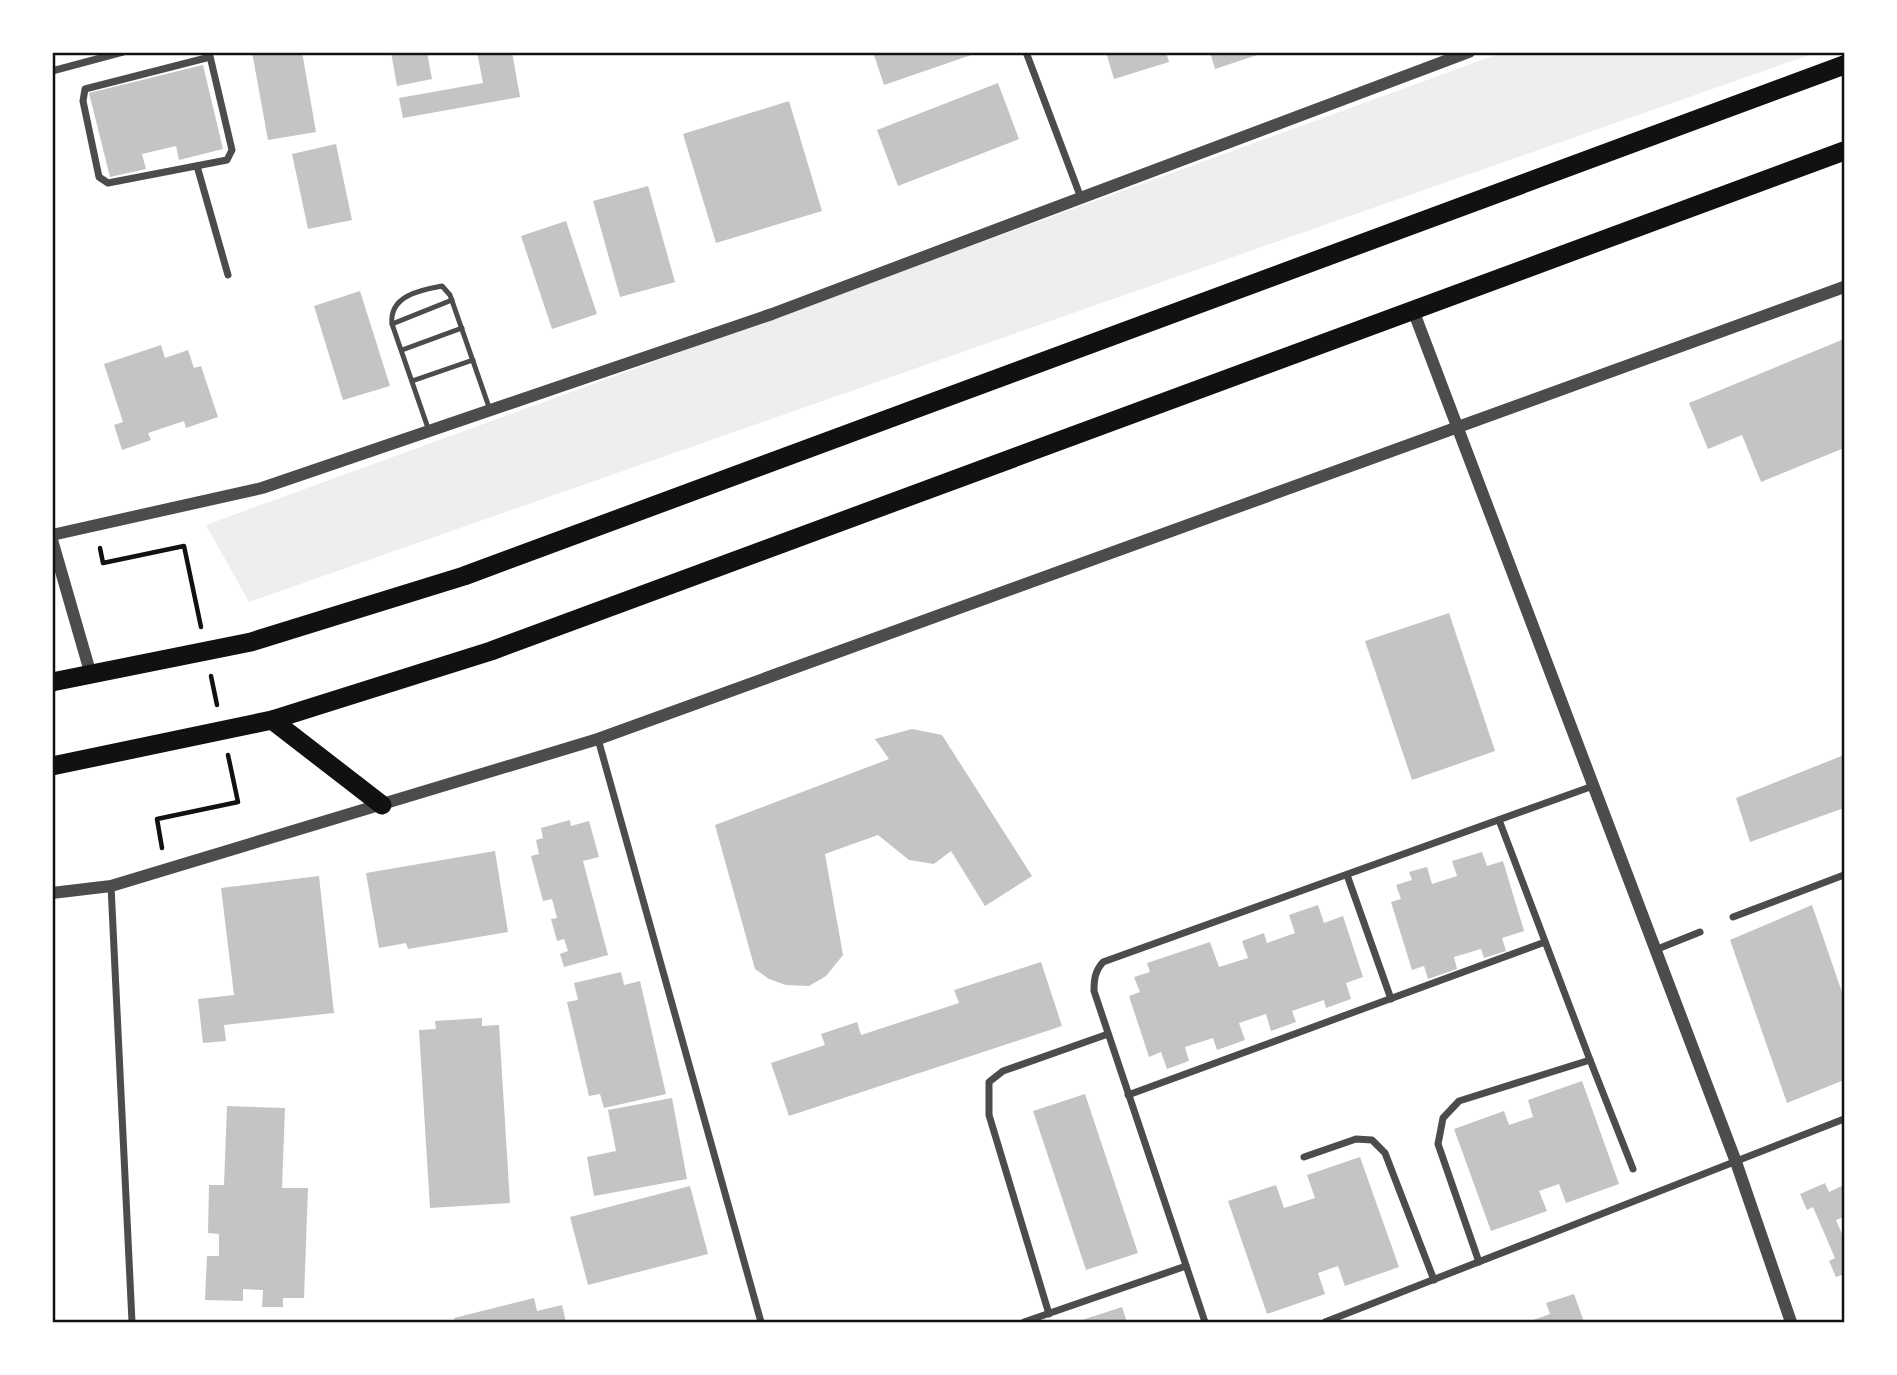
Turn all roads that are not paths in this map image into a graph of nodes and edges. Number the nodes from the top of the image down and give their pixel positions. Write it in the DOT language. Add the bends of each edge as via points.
graph roads {
  1 [pos="123,52"];
  2 [pos="1026,52"];
  3 [pos="1469,52"];
  4 [pos="210,55"];
  5 [pos="1844,65"];
  6 [pos="52,71"];
  7 [pos="1844,151"];
  8 [pos="197,166"];
  9 [pos="1080,198"];
  10 [pos="228,275"];
  11 [pos="1844,286"];
  12 [pos="452,300"];
  13 [pos="1413,310"];
  14 [pos="392,324"];
  15 [pos="462,328"];
  16 [pos="402,350"];
  17 [pos="473,360"];
  18 [pos="412,381"];
  19 [pos="490,410"];
  20 [pos="1457,427"];
  21 [pos="429,431"];
  22 [pos="52,538"];
  23 [pos="91,675"];
  24 [pos="52,682"];
  25 [pos="272,720"];
  26 [pos="598,739"];
  27 [pos="52,766"];
  28 [pos="1593,786"];
  29 [pos="382,805"];
  30 [pos="1499,820"];
  31 [pos="1347,875"];
  32 [pos="1844,875"];
  33 [pos="111,886"];
  34 [pos="52,893"];
  35 [pos="1732,917"];
  36 [pos="1700,932"];
  37 [pos="1545,942"];
  38 [pos="1655,950"];
  39 [pos="1391,999"];
  40 [pos="1108,1034"];
  41 [pos="1590,1060"];
  42 [pos="1128,1095"];
  43 [pos="1844,1119"];
  44 [pos="1304,1157"];
  45 [pos="1735,1162"];
  46 [pos="1633,1169"];
  47 [pos="1479,1262"];
  48 [pos="1186,1266"];
  49 [pos="1434,1280"];
  50 [pos="1049,1314"];
  51 [pos="132,1322"];
  52 [pos="761,1322"];
  53 [pos="1024,1322"];
  54 [pos="1205,1322"];
  55 [pos="1325,1322"];
  56 [pos="1791,1322"];
  1 -- 6 [label="street"];
  2 -- 9 [label="street"];
  3 -- 9 [label="street"];
  4 -- 8 [label="street" via="232,150 227,160"];
  4 -- 8 [label="street" via="85,89 83,101 99,177 108,183"];
  5 -- 23 [label="highway" via="464,576 251,642"];
  7 -- 13 [label="highway"];
  8 -- 10 [label="street"];
  9 -- 19 [label="street" via="772,314"];
  11 -- 20 [label="street"];
  12 -- 14 [label="lane"];
  12 -- 14 [label="lane" via="442,286 405,296 391,313"];
  12 -- 15 [label="lane"];
  13 -- 20 [label="street"];
  13 -- 25 [label="highway" via="491,651"];
  14 -- 16 [label="lane"];
  15 -- 16 [label="lane"];
  15 -- 17 [label="lane"];
  16 -- 18 [label="lane"];
  17 -- 18 [label="lane"];
  17 -- 19 [label="lane"];
  18 -- 21 [label="lane"];
  19 -- 21 [label="street"];
  20 -- 26 [label="street"];
  20 -- 28 [label="street"];
  21 -- 22 [label="street" via="262,488"];
  22 -- 23 [label="street"];
  23 -- 24 [label="highway"];
  25 -- 27 [label="highway"];
  25 -- 29 [label="highway"];
  26 -- 29 [label="street"];
  26 -- 52 [label="street"];
  28 -- 30 [label="street"];
  28 -- 38 [label="street"];
  29 -- 33 [label="street"];
  30 -- 31 [label="street"];
  30 -- 37 [label="street"];
  31 -- 39 [label="street"];
  31 -- 40 [label="street" via="1104,962 1094,978 1094,991"];
  32 -- 35 [label="street"];
  33 -- 34 [label="street"];
  33 -- 51 [label="street"];
  36 -- 38 [label="street"];
  37 -- 39 [label="street"];
  37 -- 41 [label="street"];
  38 -- 45 [label="street"];
  39 -- 42 [label="street"];
  40 -- 42 [label="street"];
  40 -- 50 [label="street" via="1003,1070 989,1082 989,1115"];
  41 -- 46 [label="street"];
  41 -- 47 [label="street" via="1459,1101 1443,1118 1438,1144"];
  42 -- 48 [label="street"];
  43 -- 45 [label="street"];
  44 -- 49 [label="street" via="1356,1139 1371,1140 1385,1153"];
  45 -- 47 [label="street"];
  45 -- 56 [label="street"];
  47 -- 49 [label="street"];
  48 -- 50 [label="street"];
  48 -- 54 [label="street"];
  49 -- 55 [label="street"];
  50 -- 53 [label="street"];
}
